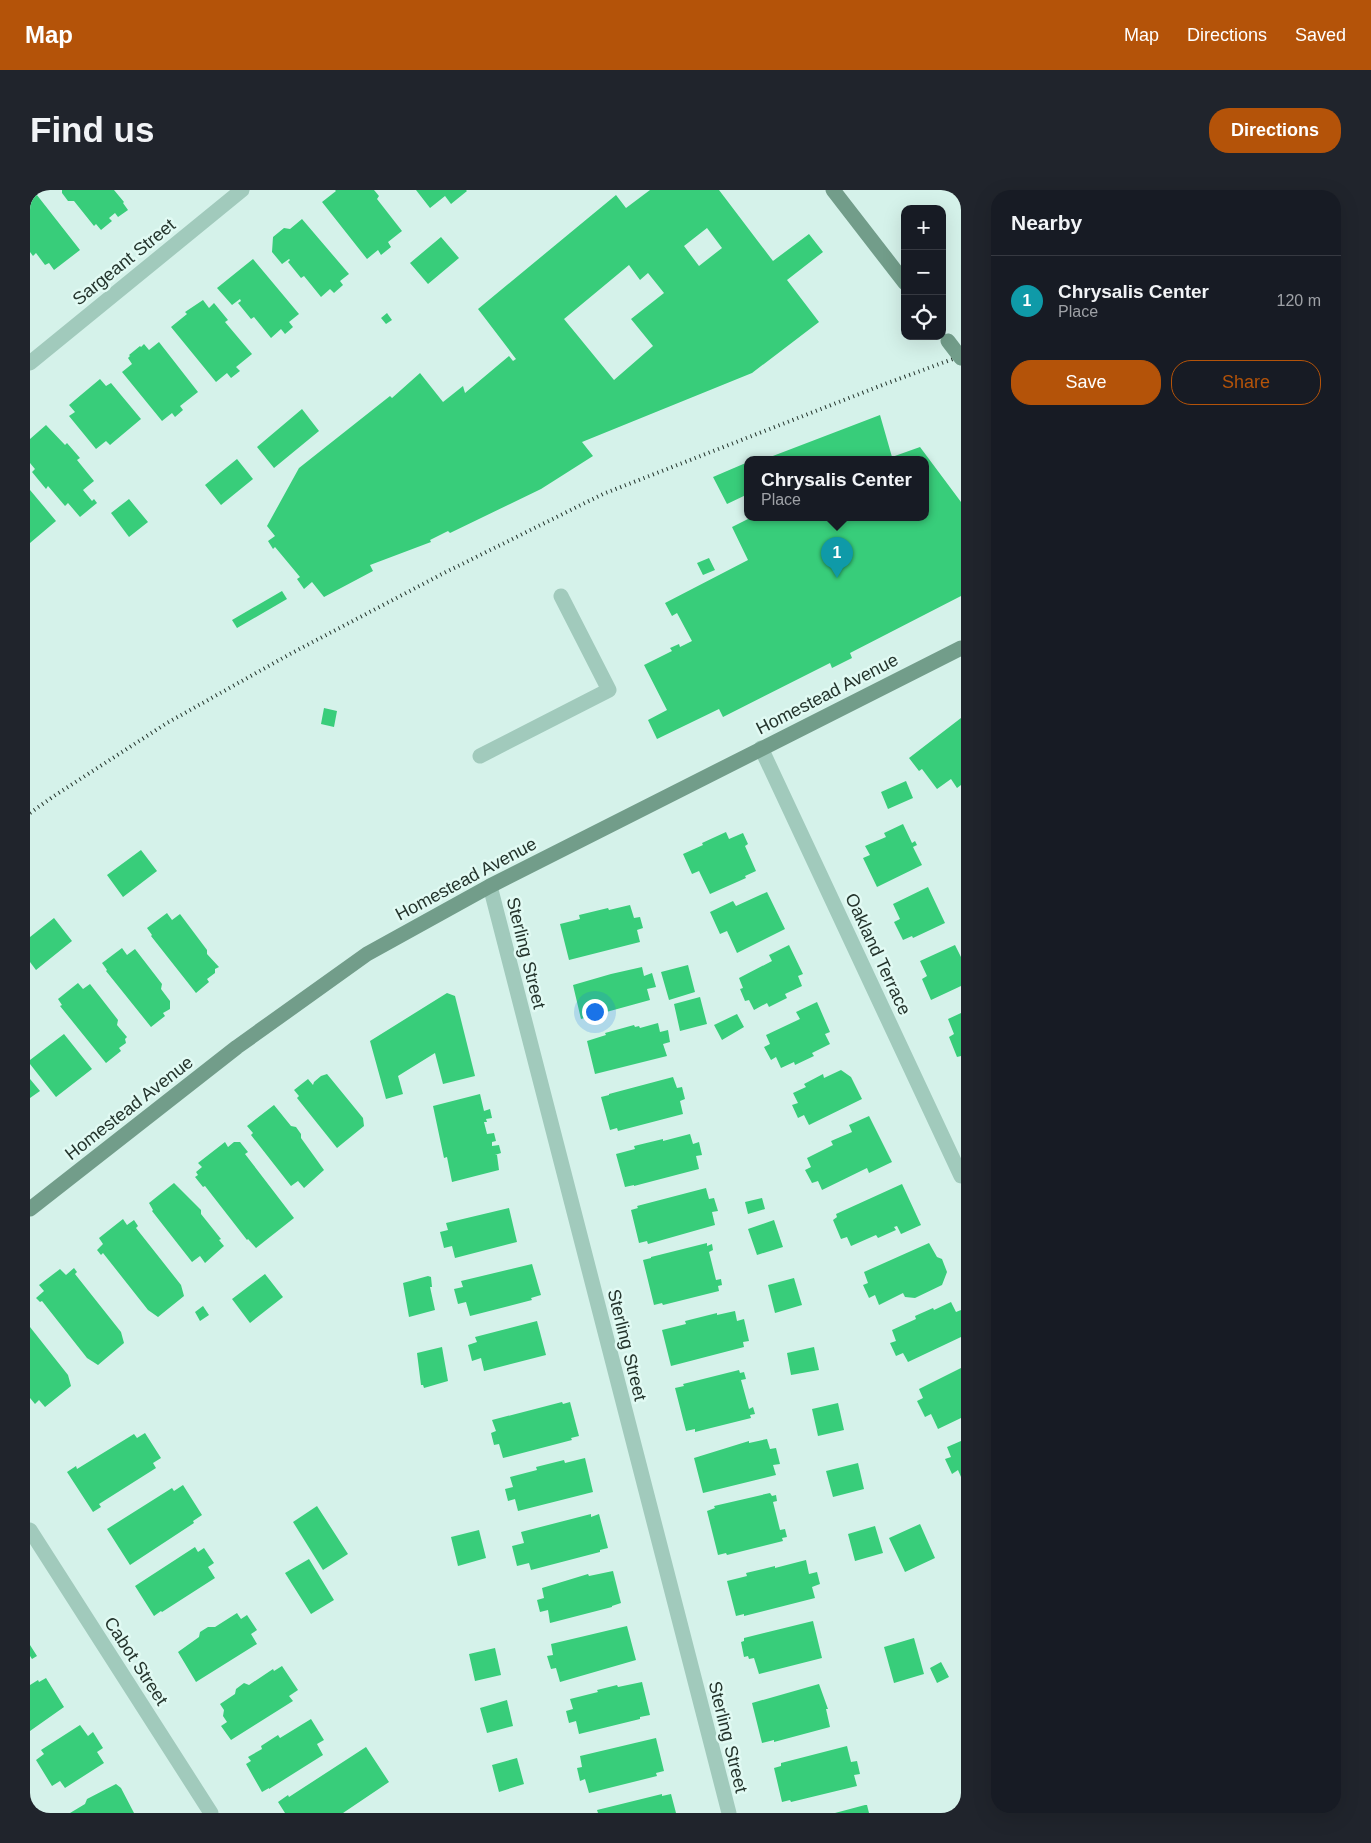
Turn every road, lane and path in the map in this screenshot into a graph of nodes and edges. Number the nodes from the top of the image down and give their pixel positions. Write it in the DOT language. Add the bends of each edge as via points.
graph roads {
  1 [pos="242,190"];
  2 [pos="833,190"];
  3 [pos="901,278"];
  4 [pos="946,338"];
  5 [pos="961,358"];
  6 [pos="30,363"];
  7 [pos="561,596"];
  8 [pos="961,648"];
  9 [pos="761,748"];
  10 [pos="480,756"];
  11 [pos="490,886"];
  12 [pos="961,1176"];
  13 [pos="30,1209"];
  14 [pos="30,1530"];
  15 [pos="211,1813"];
  16 [pos="729,1813"];
  1 -- 6 [label="street, Sargeant Street"];
  2 -- 3 [label="main road"];
  4 -- 5 [label="main road, bridge"];
  7 -- 10 [label="street" via="609,690"];
  8 -- 9 [label="main road, Homestead Avenue"];
  9 -- 11 [label="main road, Homestead Avenue"];
  9 -- 12 [label="street, Oakland Terrace"];
  11 -- 13 [label="main road, Homestead Avenue" via="359,958"];
  11 -- 16 [label="street, Sterling Street"];
  14 -- 15 [label="street, Cabot Street"];
}
